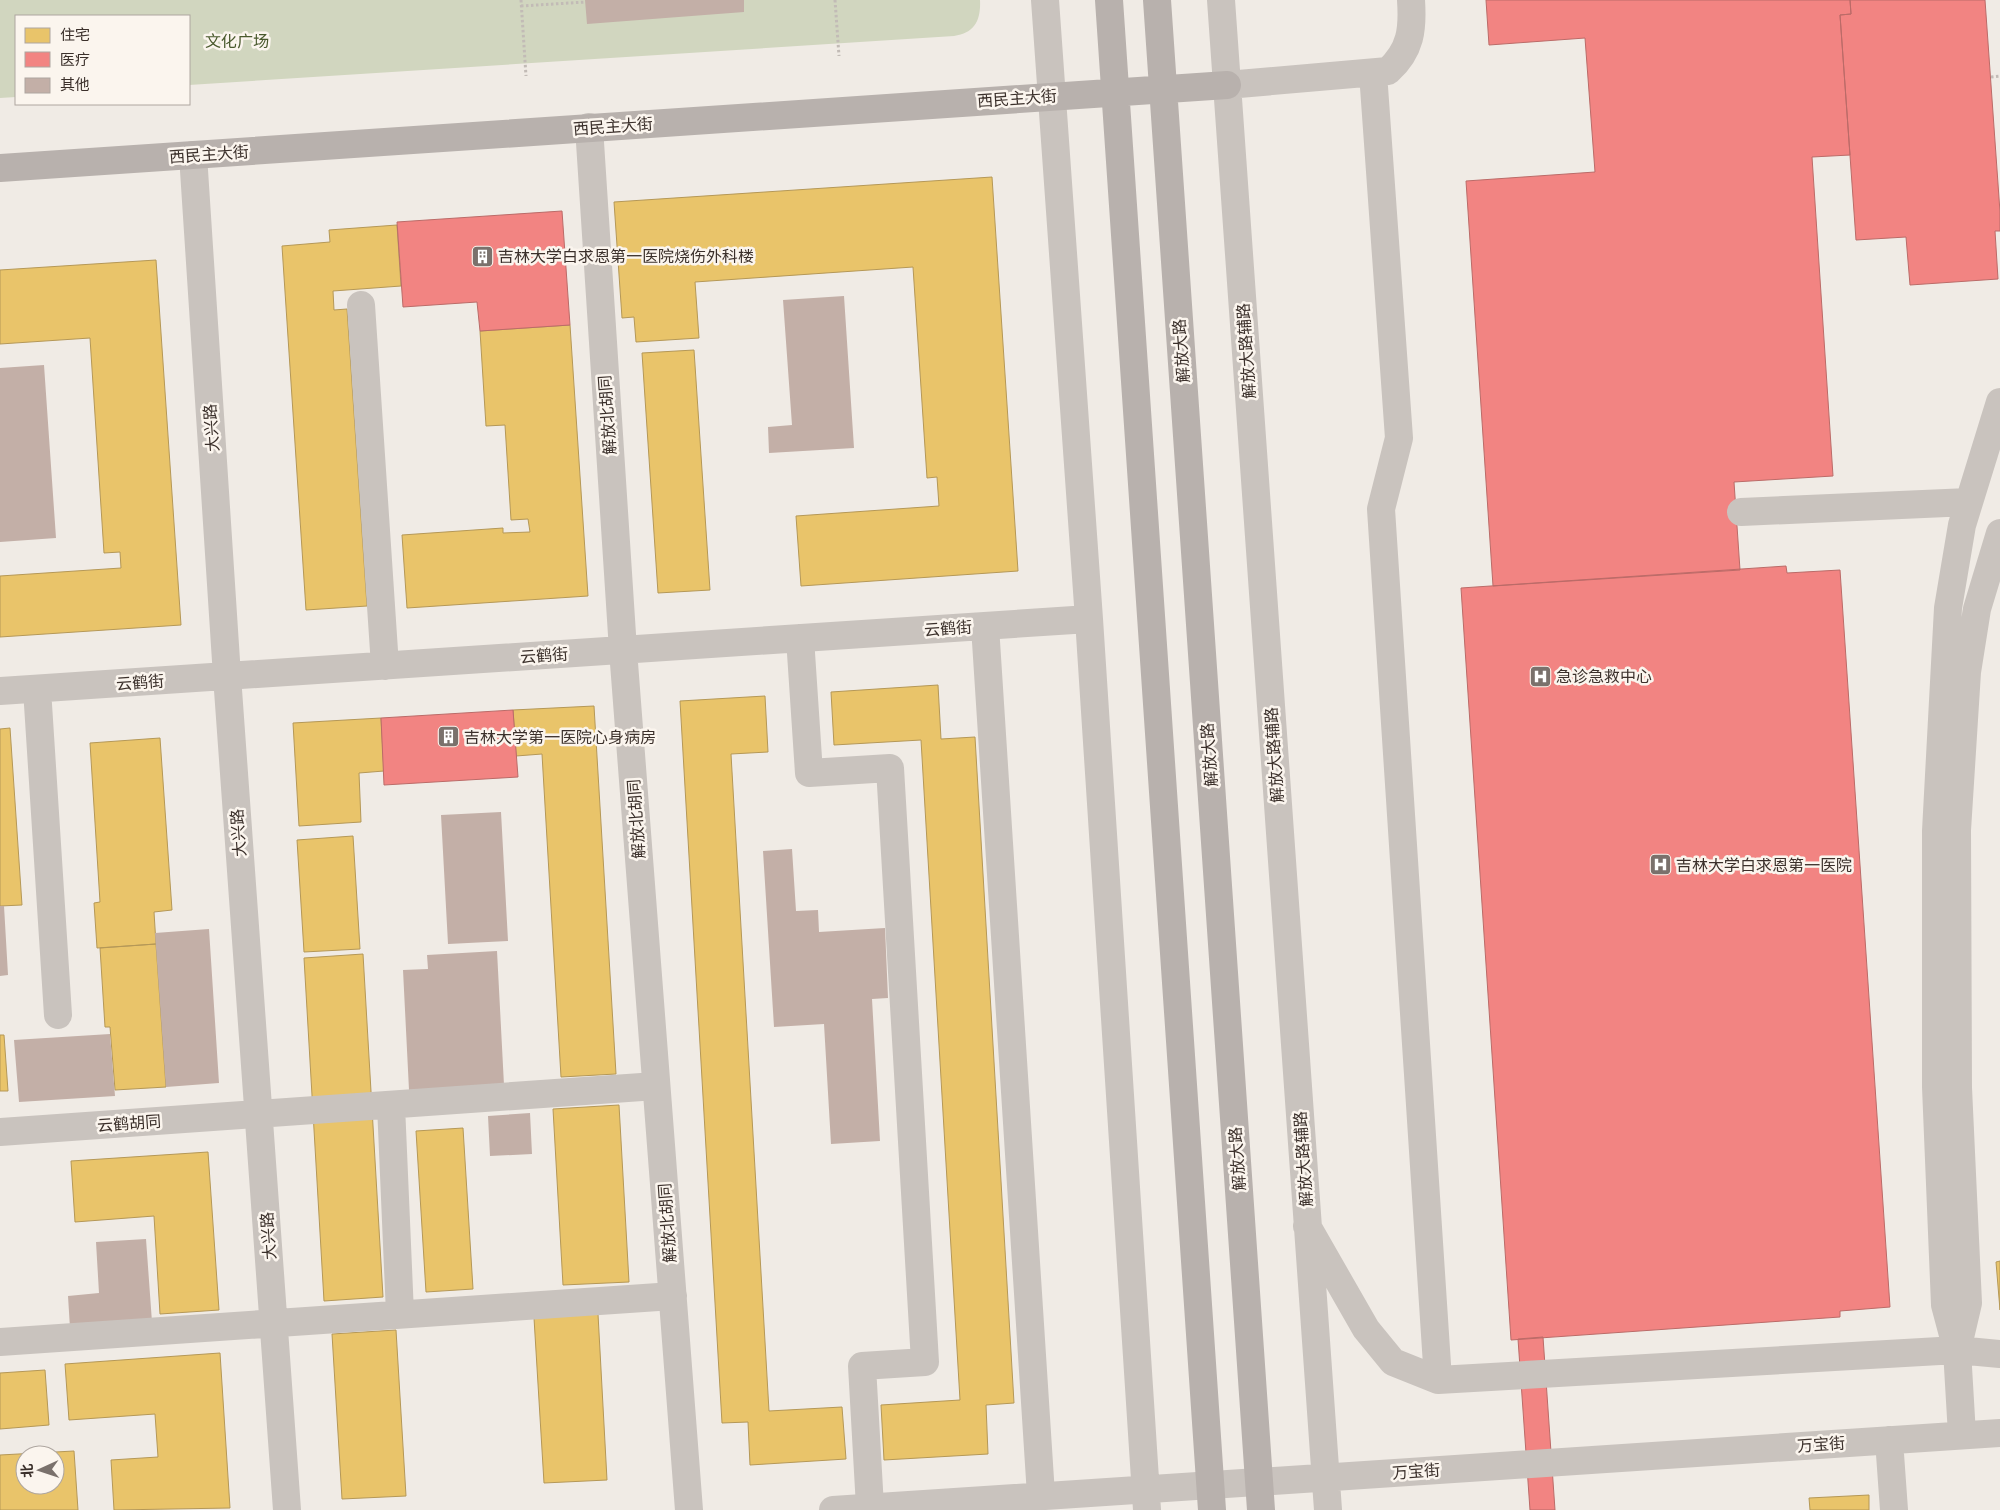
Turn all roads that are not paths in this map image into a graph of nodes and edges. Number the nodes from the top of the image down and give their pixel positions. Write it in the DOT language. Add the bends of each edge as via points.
graph roads {
  1 [pos="1045,0"];
  2 [pos="1109,0"];
  3 [pos="1157,0"];
  4 [pos="1221,0"];
  5 [pos="1411,0"];
  6 [pos="1373,73"];
  7 [pos="1227,85"];
  8 [pos="1163,88"];
  9 [pos="1116,92"];
  10 [pos="1052,96"];
  11 [pos="588,127"];
  12 [pos="193,155"];
  13 [pos="0,168"];
  14 [pos="361,304"];
  15 [pos="2000,402"];
  16 [pos="1969,502"];
  17 [pos="1741,512"];
  18 [pos="2000,533"];
  19 [pos="1089,619"];
  20 [pos="985,626"];
  21 [pos="800,638"];
  22 [pos="623,650"];
  23 [pos="385,666"];
  24 [pos="226,676"];
  25 [pos="37,689"];
  26 [pos="0,691"];
  27 [pos="58,1015"];
  28 [pos="656,1086"];
  29 [pos="391,1105"];
  30 [pos="259,1114"];
  31 [pos="0,1132"];
  32 [pos="1307,1226"];
  33 [pos="673,1296"];
  34 [pos="400,1314"];
  35 [pos="274,1322"];
  36 [pos="0,1342"];
  37 [pos="1957,1350"];
  38 [pos="2000,1354"];
  39 [pos="1438,1380"];
  40 [pos="2000,1433"];
  41 [pos="1962,1435"];
  42 [pos="1890,1440"];
  43 [pos="1325,1477"];
  44 [pos="1259,1481"];
  45 [pos="1041,1495"];
  46 [pos="1211,1497"];
  47 [pos="1147,1499"];
  48 [pos="870,1507"];
  49 [pos="287,1510"];
  50 [pos="690,1510"];
  51 [pos="833,1510"];
  52 [pos="1261,1510"];
  53 [pos="1328,1510"];
  54 [pos="1894,1510"];
  1 -- 10 [label="street"];
  2 -- 9 [label="main road"];
  3 -- 8 [label="main road, 解放大路"];
  4 -- 7 [label="street, 解放大路辅路"];
  5 -- 6 [label="street" via="1410,41 1401,60 1388,71"];
  6 -- 7 [label="street"];
  6 -- 39 [label="street" via="1399,438 1382,508"];
  7 -- 8 [label="main road, 西民主大街"];
  7 -- 32 [label="street, 解放大路辅路"];
  8 -- 9 [label="main road, 西民主大街"];
  8 -- 44 [label="main road, 解放大路"];
  9 -- 10 [label="main road, 西民主大街"];
  9 -- 46 [label="main road"];
  10 -- 11 [label="main road, 西民主大街"];
  10 -- 19 [label="street"];
  11 -- 12 [label="main road, 西民主大街"];
  11 -- 22 [label="street, 解放北胡同"];
  12 -- 13 [label="main road, 西民主大街"];
  12 -- 24 [label="street, 大兴路"];
  14 -- 23 [label="street"];
  15 -- 16 [label="street"];
  16 -- 17 [label="street"];
  16 -- 37 [label="street" via="1948,608 1936,832 1936,1087 1945,1305"];
  18 -- 37 [label="street" via="1976,608 1967,672 1957,830 1958,1088 1968,1303"];
  19 -- 20 [label="street, 云鹤街"];
  19 -- 47 [label="street"];
  20 -- 21 [label="street, 云鹤街"];
  20 -- 45 [label="street"];
  21 -- 22 [label="street, 云鹤街"];
  21 -- 48 [label="street" via="809,773 890,768 925,1362 862,1366"];
  22 -- 23 [label="street, 云鹤街"];
  22 -- 28 [label="street, 解放北胡同"];
  23 -- 24 [label="street, 云鹤街"];
  24 -- 25 [label="street, 云鹤街"];
  24 -- 30 [label="street, 大兴路"];
  25 -- 26 [label="street, 云鹤街"];
  25 -- 27 [label="street"];
  28 -- 29 [label="street, 云鹤胡同"];
  28 -- 33 [label="street, 解放北胡同"];
  29 -- 30 [label="street, 云鹤胡同"];
  29 -- 34 [label="street"];
  30 -- 31 [label="street, 云鹤胡同"];
  30 -- 35 [label="street, 大兴路"];
  32 -- 39 [label="street" via="1366,1329 1393,1362"];
  32 -- 43 [label="street, 解放大路辅路"];
  33 -- 34 [label="street"];
  33 -- 50 [label="street, 解放北胡同"];
  34 -- 35 [label="street"];
  35 -- 36 [label="street"];
  35 -- 49 [label="street, 大兴路"];
  37 -- 38 [label="street"];
  37 -- 39 [label="street"];
  37 -- 41 [label="street"];
  40 -- 41 [label="street, 万宝街"];
  41 -- 42 [label="street, 万宝街"];
  42 -- 43 [label="street, 万宝街"];
  42 -- 54 [label="street"];
  43 -- 44 [label="street, 万宝街"];
  43 -- 53 [label="street, 解放大路辅路"];
  44 -- 46 [label="street, 万宝街"];
  44 -- 52 [label="main road, 解放大路"];
  45 -- 47 [label="street, 万宝街"];
  45 -- 48 [label="street, 万宝街"];
  46 -- 47 [label="street, 万宝街"];
  48 -- 51 [label="street, 万宝街"];
}
